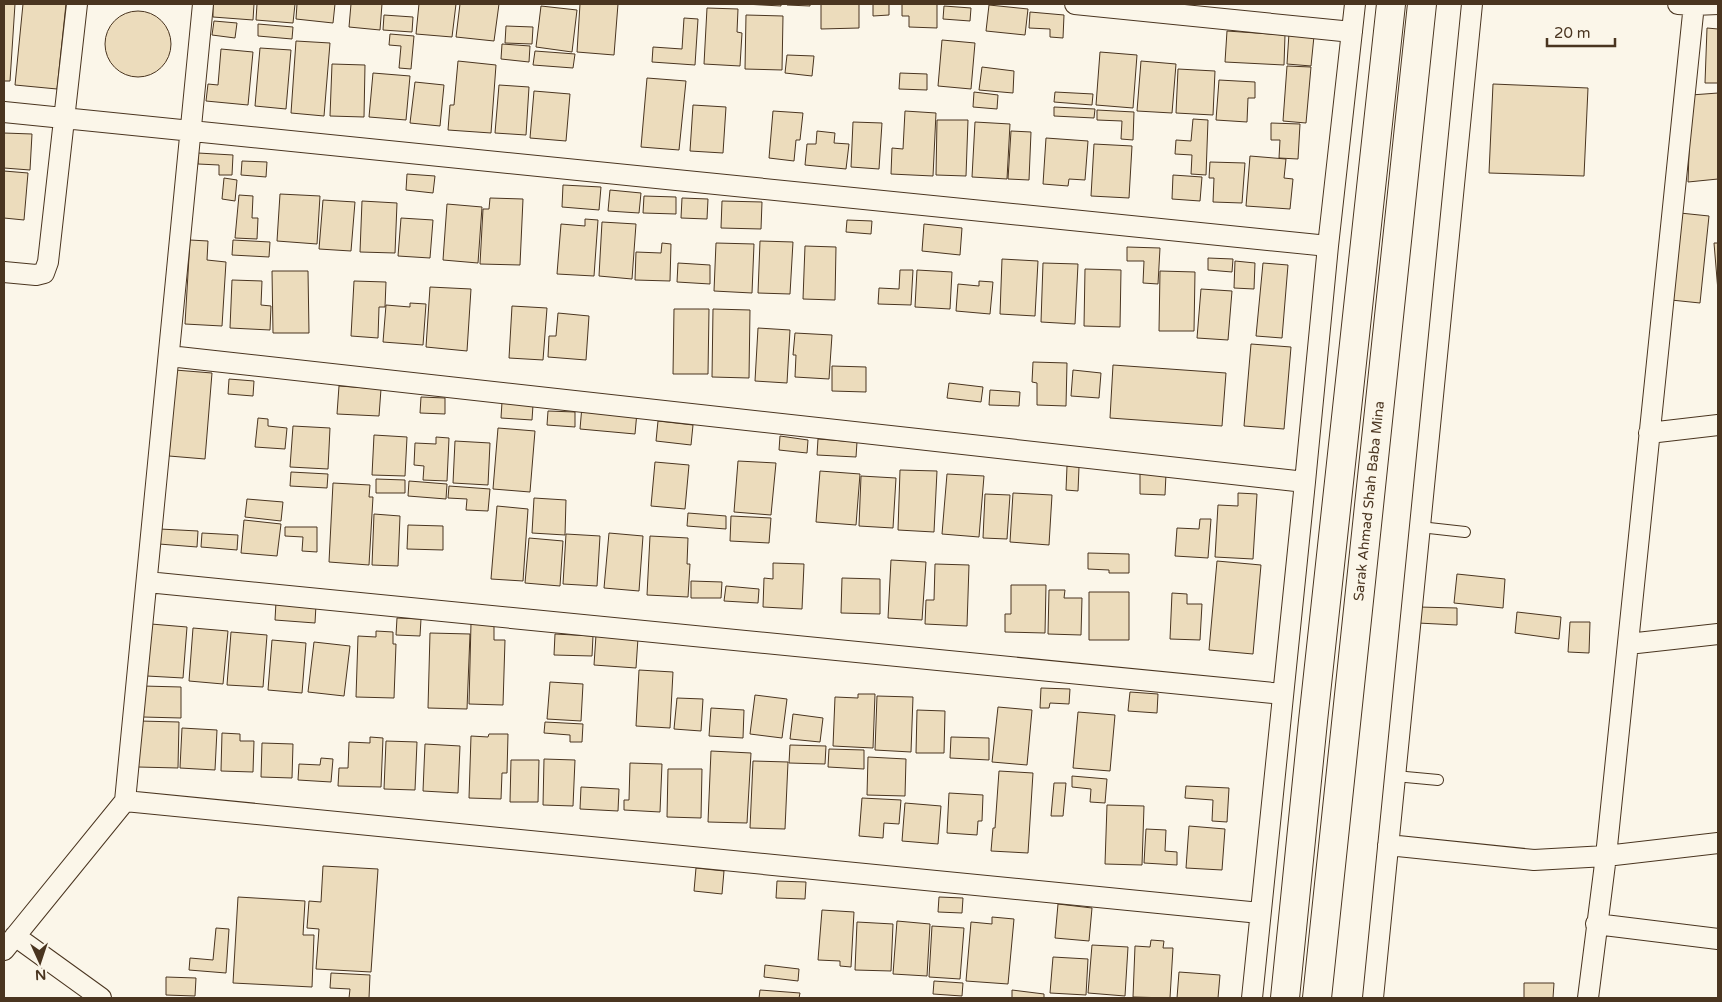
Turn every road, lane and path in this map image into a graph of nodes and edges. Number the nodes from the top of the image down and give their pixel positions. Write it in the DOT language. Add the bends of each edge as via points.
graph roads {
  1 [pos="77,4"];
  2 [pos="203,4"];
  3 [pos="1075,4"];
  4 [pos="1355,4"];
  5 [pos="1391,4"];
  6 [pos="1422,4"];
  7 [pos="1472,4"];
  8 [pos="1689,4"];
  9 [pos="1718,4"];
  10 [pos="1352,32"];
  11 [pos="4,112"];
  12 [pos="65,117"];
  13 [pos="190,131"];
  14 [pos="1328,246"];
  15 [pos="4,272"];
  16 [pos="169,356"];
  17 [pos="1718,425"];
  18 [pos="1649,433"];
  19 [pos="1306,482"];
  20 [pos="1420,527"];
  21 [pos="1465,532"];
  22 [pos="147,582"];
  23 [pos="1718,634"];
  24 [pos="1628,644"];
  25 [pos="1283,694"];
  26 [pos="1395,776"];
  27 [pos="1438,780"];
  28 [pos="125,801"];
  29 [pos="1718,843"];
  30 [pos="1388,845"];
  31 [pos="1606,856"];
  32 [pos="1260,913"];
  33 [pos="1596,924"];
  34 [pos="1718,939"];
  35 [pos="10,943"];
  36 [pos="92,996"];
  37 [pos="1252,998"];
  38 [pos="1286,998"];
  39 [pos="1317,998"];
  40 [pos="1373,998"];
  41 [pos="1588,998"];
  1 -- 12 [label="street"];
  2 -- 13 [label="street"];
  3 -- 10 [label="street"];
  4 -- 10 [label="street"];
  5 -- 38 [label="highway"];
  6 -- 39 [label="highway, Sarak Ahmad Shah Baba Mina"];
  7 -- 20 [label="street"];
  8 -- 9 [label="street"];
  8 -- 18 [label="street"];
  10 -- 14 [label="street"];
  11 -- 12 [label="street"];
  12 -- 13 [label="street"];
  12 -- 15 [label="street" via="44,273"];
  13 -- 14 [label="street"];
  13 -- 16 [label="street"];
  14 -- 19 [label="street"];
  16 -- 19 [label="street"];
  16 -- 22 [label="street"];
  17 -- 18 [label="street"];
  18 -- 24 [label="street"];
  19 -- 25 [label="street"];
  20 -- 21 [label="lane"];
  20 -- 26 [label="street"];
  22 -- 25 [label="street"];
  22 -- 28 [label="street"];
  23 -- 24 [label="street"];
  24 -- 31 [label="street"];
  25 -- 32 [label="street"];
  26 -- 27 [label="lane"];
  26 -- 30 [label="street"];
  28 -- 32 [label="street"];
  28 -- 35 [label="street"];
  29 -- 31 [label="street"];
  30 -- 31 [label="street" via="1534,860"];
  30 -- 40 [label="street"];
  31 -- 33 [label="street"];
  32 -- 37 [label="street"];
  33 -- 34 [label="street"];
  33 -- 41 [label="street"];
  35 -- 36 [label="street"];
}
